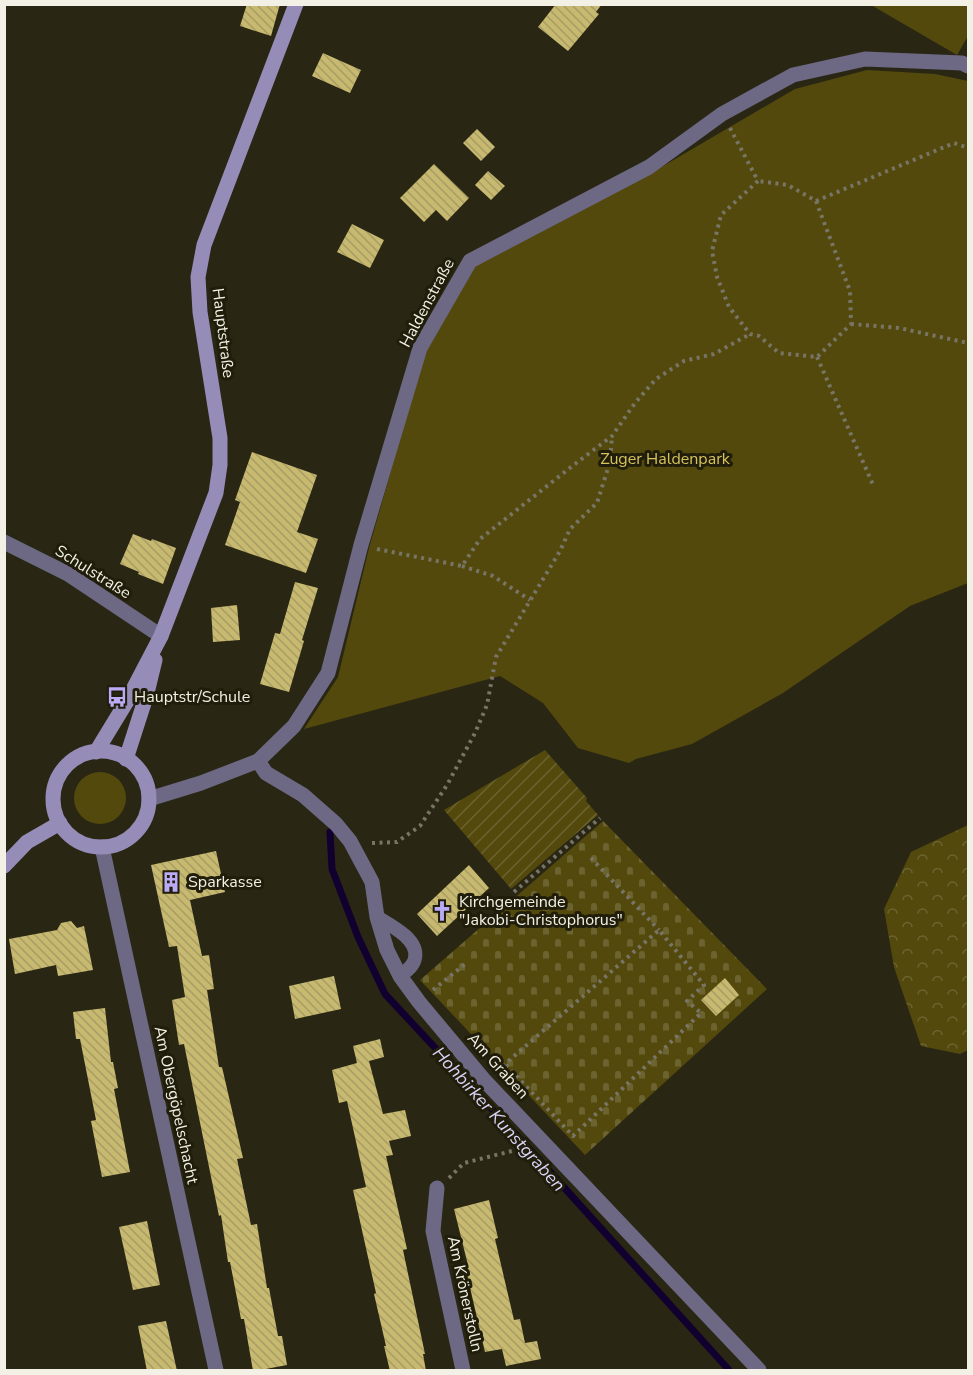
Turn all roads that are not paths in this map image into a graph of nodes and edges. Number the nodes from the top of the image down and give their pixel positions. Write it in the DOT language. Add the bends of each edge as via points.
graph roads {
  1 [pos="296,4"];
  2 [pos="969,66"];
  3 [pos="4,542"];
  4 [pos="161,636"];
  5 [pos="96,752"];
  6 [pos="126,759"];
  7 [pos="258,761"];
  8 [pos="149,799"];
  9 [pos="60,823"];
  10 [pos="102,847"];
  11 [pos="4,866"];
  12 [pos="377,917"];
  13 [pos="400,976"];
  14 [pos="437,1188"];
  15 [pos="216,1371"];
  16 [pos="463,1371"];
  17 [pos="759,1371"];
  1 -- 4 [label="street, Hauptstraße" via="204,245 198,277 200,312 220,438 220,465 216,493"];
  2 -- 7 [label="street, Haldenstraße" via="865,59 793,75 722,114 650,167 470,261 420,348 328,673 294,726"];
  3 -- 4 [label="street, Schulstraße" via="68,574"];
  4 -- 5 [label="street, Hauptstraße"];
  4 -- 6 [label="street, Hauptstraße"];
  5 -- 6 [label="street"];
  5 -- 9 [label="street" via="73,760 60,774 54,791"];
  6 -- 8 [label="street" via="144,777"];
  7 -- 8 [label="street, Haldenstraße"];
  7 -- 12 [label="street, Am Graben" via="266,773 303,795 350,841 372,882"];
  8 -- 10 [label="street" via="145,818 134,834"];
  9 -- 10 [label="street" via="76,839"];
  9 -- 11 [label="street" via="27,842"];
  10 -- 15 [label="street, Am Obergöpelschacht"];
  12 -- 13 [label="street, Am Graben"];
  12 -- 13 [label="lane" via="402,932 415,949 411,966"];
  13 -- 17 [label="street, Am Graben" via="485,1081"];
  14 -- 16 [label="street, Am Krönerstolln" via="433,1231"];
}
